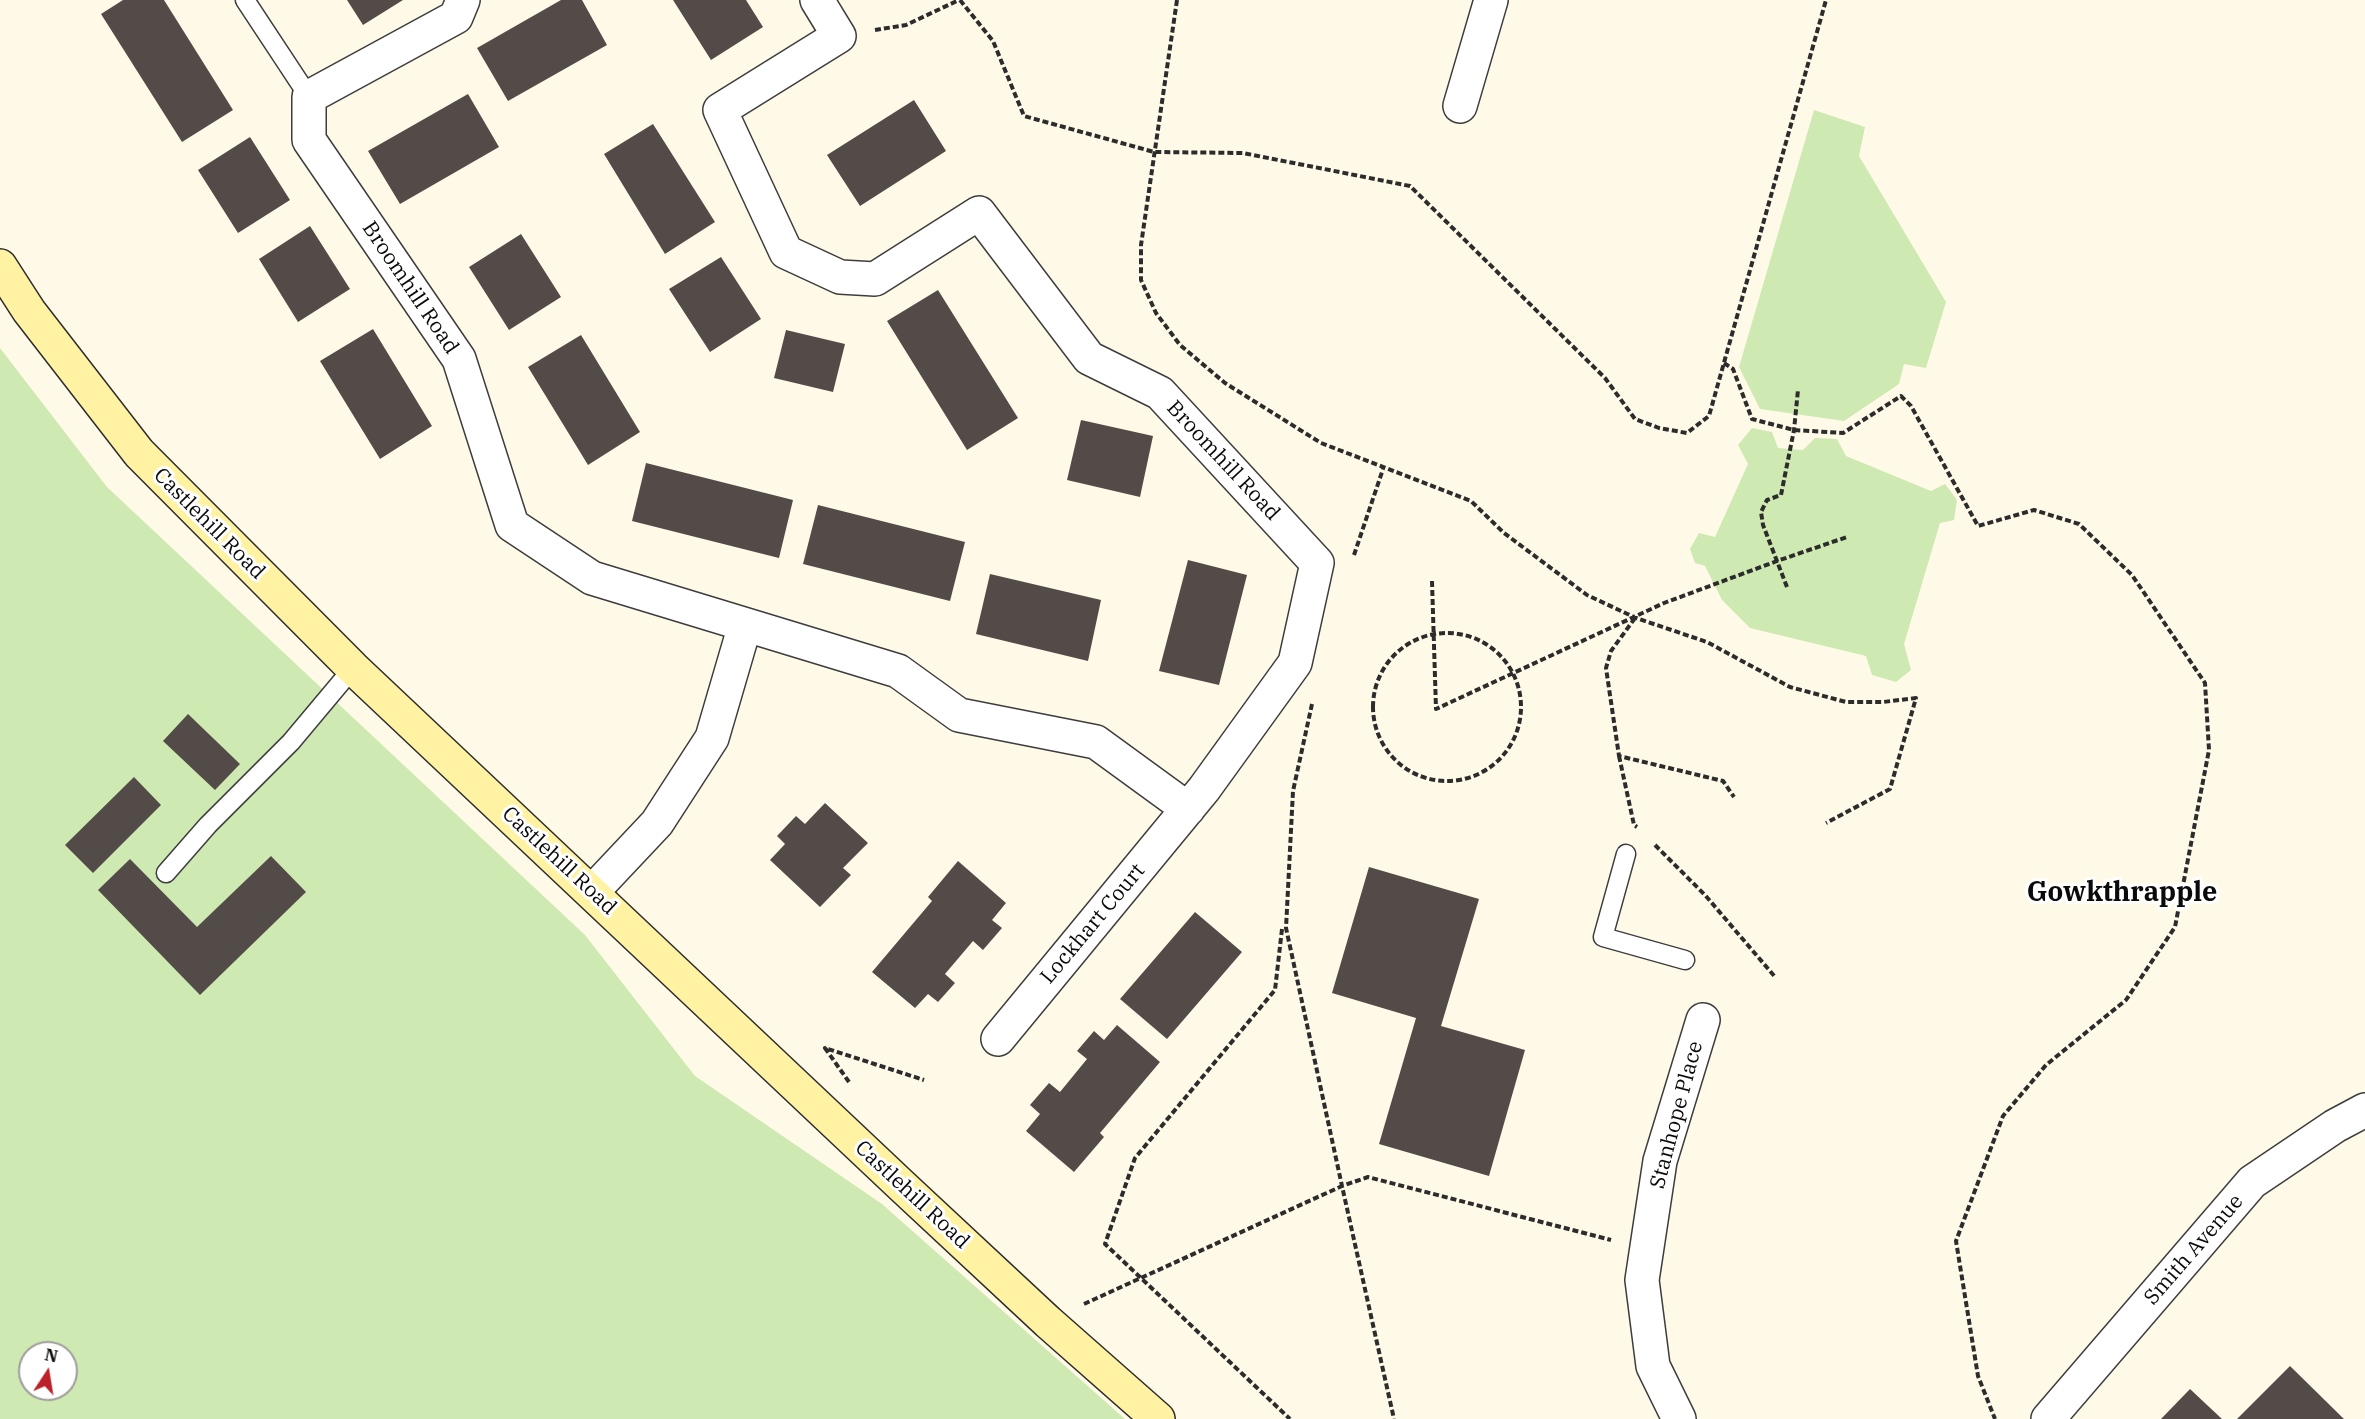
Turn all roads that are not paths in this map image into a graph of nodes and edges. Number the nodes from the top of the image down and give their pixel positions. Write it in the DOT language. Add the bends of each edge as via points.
graph roads {
  1 [pos="245,0"];
  2 [pos="464,0"];
  3 [pos="817,0"];
  4 [pos="1491,0"];
  5 [pos="309,97"];
  6 [pos="1460,106"];
  7 [pos="0,266"];
  8 [pos="745,625"];
  9 [pos="353,669"];
  10 [pos="1188,809"];
  11 [pos="1626,854"];
  12 [pos="166,873"];
  13 [pos="592,892"];
  14 [pos="1685,960"];
  15 [pos="1703,1020"];
  16 [pos="998,1039"];
  17 [pos="2365,1110"];
  18 [pos="1158,1419"];
  19 [pos="1679,1419"];
  20 [pos="2048,1419"];
  1 -- 5 [label="lane"];
  2 -- 5 [label="street" via="456,17"];
  3 -- 10 [label="street, Broomhill Road" via="839,36 720,110 786,252 840,277 875,279 979,213 1089,358 1160,393 1317,563 1295,663"];
  4 -- 6 [label="street"];
  5 -- 8 [label="street, Broomhill Road" via="309,140 459,359 512,525 592,578"];
  7 -- 9 [label="main road, Castlehill Road" via="29,311 139,453"];
  8 -- 10 [label="street, Broomhill Road" via="898,671 959,715 1096,742"];
  8 -- 13 [label="street" via="712,738 657,823"];
  9 -- 12 [label="lane"];
  9 -- 13 [label="main road, Castlehill Road"];
  10 -- 16 [label="street, Lockhart Court"];
  11 -- 14 [label="lane" via="1604,937"];
  13 -- 18 [label="main road, Castlehill Road" via="1047,1322"];
  15 -- 19 [label="street, Stanhope Place" via="1660,1161 1642,1280 1653,1366"];
  17 -- 20 [label="street, Smith Avenue" via="2252,1182"];
}
